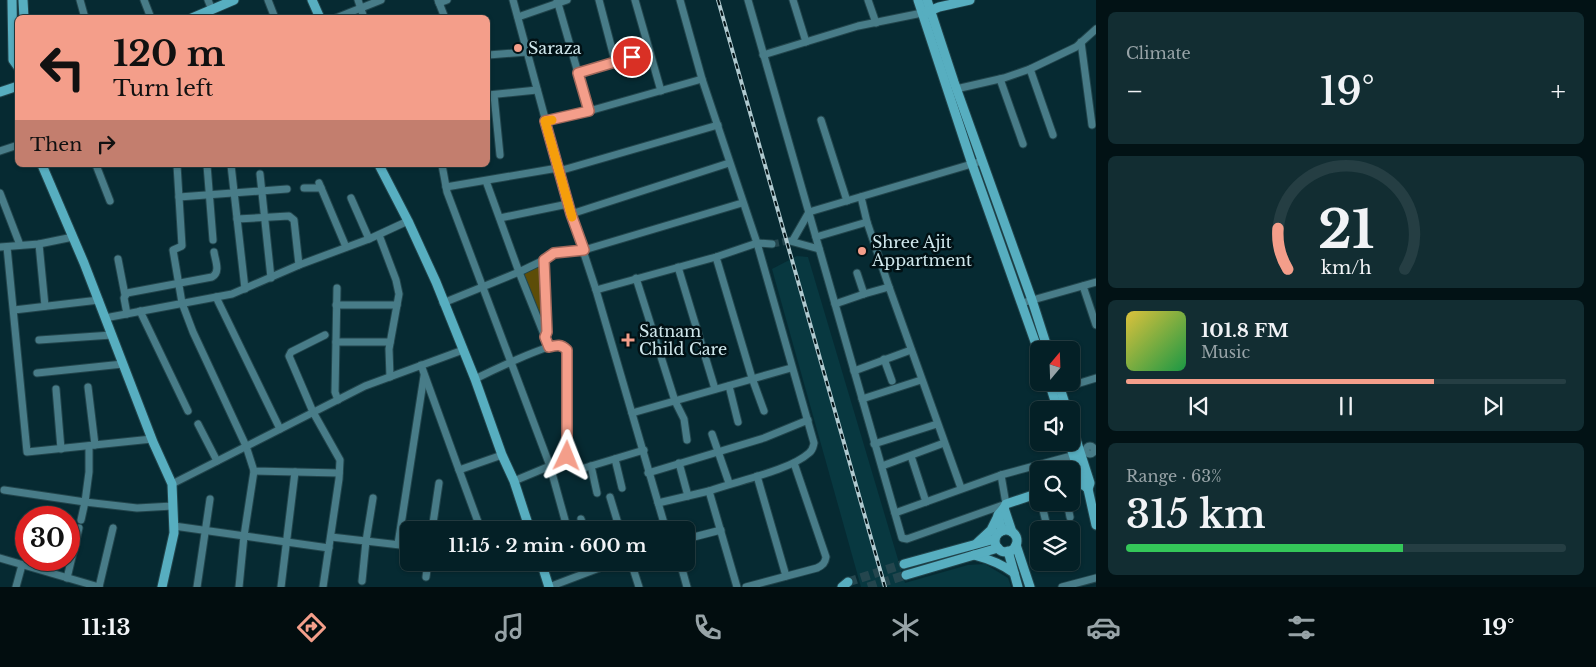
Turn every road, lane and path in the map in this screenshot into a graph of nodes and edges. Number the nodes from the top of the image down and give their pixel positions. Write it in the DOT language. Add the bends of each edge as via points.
graph roads {
  1 [pos="12,0"];
  2 [pos="23,0"];
  3 [pos="80,0"];
  4 [pos="144,0"];
  5 [pos="208,0"];
  6 [pos="234,0"];
  7 [pos="268,0"];
  8 [pos="312,0"];
  9 [pos="358,0"];
  10 [pos="381,0"];
  11 [pos="447,0"];
  12 [pos="513,0"];
  13 [pos="567,0"];
  14 [pos="598,0"];
  15 [pos="635,0"];
  16 [pos="680,0"];
  17 [pos="748,0"];
  18 [pos="793,0"];
  19 [pos="868,0"];
  20 [pos="918,0"];
  21 [pos="927,0"];
  22 [pos="970,0"];
  23 [pos="558,1"];
  24 [pos="438,2"];
  25 [pos="361,8"];
  26 [pos="933,8"];
  27 [pos="212,10"];
  28 [pos="24,15"];
  29 [pos="84,15"];
  30 [pos="150,15"];
  31 [pos="200,15"];
  32 [pos="274,15"];
  33 [pos="319,15"];
  34 [pos="344,15"];
  35 [pos="363,15"];
  36 [pos="443,15"];
  37 [pos="518,18"];
  38 [pos="876,23"];
  39 [pos="1096,28"];
  40 [pos="806,42"];
  41 [pos="1081,42"];
  42 [pos="527,52"];
  43 [pos="649,53"];
  44 [pos="490,55"];
  45 [pos="763,55"];
  46 [pos="614,61"];
  47 [pos="15,63"];
  48 [pos="1030,68"];
  49 [pos="578,73"];
  50 [pos="702,79"];
  51 [pos="1000,79"];
  52 [pos="15,87"];
  53 [pos="956,89"];
  54 [pos="537,90"];
  55 [pos="661,91"];
  56 [pos="0,92"];
  57 [pos="491,95"];
  58 [pos="589,111"];
  59 [pos="821,120"];
  60 [pos="545,121"];
  61 [pos="718,125"];
  62 [pos="1092,125"];
  63 [pos="1053,134"];
  64 [pos="1023,144"];
  65 [pos="15,146"];
  66 [pos="0,151"];
  67 [pos="500,155"];
  68 [pos="977,162"];
  69 [pos="729,163"];
  70 [pos="43,167"];
  71 [pos="97,167"];
  72 [pos="177,167"];
  73 [pos="207,167"];
  74 [pos="231,167"];
  75 [pos="380,167"];
  76 [pos="442,167"];
  77 [pos="559,169"];
  78 [pos="260,174"];
  79 [pos="486,181"];
  80 [pos="446,187"];
  81 [pos="304,188"];
  82 [pos="287,189"];
  83 [pos="262,191"];
  84 [pos="234,192"];
  85 [pos="0,193"];
  86 [pos="209,194"];
  87 [pos="179,197"];
  88 [pos="861,197"];
  89 [pos="351,198"];
  90 [pos="110,201"];
  91 [pos="847,201"];
  92 [pos="742,202"];
  93 [pos="568,204"];
  94 [pos="809,212"];
  95 [pos="571,214"];
  96 [pos="265,217"];
  97 [pos="500,218"];
  98 [pos="237,219"];
  99 [pos="408,221"];
  100 [pos="867,222"];
  101 [pos="379,235"];
  102 [pos="73,237"];
  103 [pos="816,237"];
  104 [pos="369,239"];
  105 [pos="213,240"];
  106 [pos="757,243"];
  107 [pos="39,244"];
  108 [pos="772,244"];
  109 [pos="20,245"];
  110 [pos="4,247"];
  111 [pos="346,247"];
  112 [pos="819,249"];
  113 [pos="584,250"];
  114 [pos="214,252"];
  115 [pos="716,257"];
  116 [pos="118,260"];
  117 [pos="544,260"];
  118 [pos="299,265"];
  119 [pos="678,267"];
  120 [pos="519,272"];
  121 [pos="857,273"];
  122 [pos="270,278"];
  123 [pos="636,278"];
  124 [pos="179,282"];
  125 [pos="1096,282"];
  126 [pos="1083,286"];
  127 [pos="482,287"];
  128 [pos="889,287"];
  129 [pos="337,288"];
  130 [pos="245,289"];
  131 [pos="596,290"];
  132 [pos="864,294"];
  133 [pos="125,295"];
  134 [pos="216,297"];
  135 [pos="99,300"];
  136 [pos="1032,300"];
  137 [pos="443,302"];
  138 [pos="1022,303"];
  139 [pos="182,304"];
  140 [pos="835,304"];
  141 [pos="336,305"];
  142 [pos="397,305"];
  143 [pos="45,306"];
  144 [pos="14,310"];
  145 [pos="140,311"];
  146 [pos="127,314"];
  147 [pos="106,318"];
  148 [pos="1096,325"];
  149 [pos="112,335"];
  150 [pos="325,336"];
  151 [pos="545,337"];
  152 [pos="38,340"];
  153 [pos="1035,341"];
  154 [pos="1045,341"];
  155 [pos="336,342"];
  156 [pos="390,342"];
  157 [pos="549,347"];
  158 [pos="463,350"];
  159 [pos="911,350"];
  160 [pos="884,360"];
  161 [pos="510,363"];
  162 [pos="123,364"];
  163 [pos="421,365"];
  164 [pos="792,368"];
  165 [pos="854,371"];
  166 [pos="37,373"];
  167 [pos="424,376"];
  168 [pos="390,377"];
  169 [pos="752,378"];
  170 [pos="1096,378"];
  171 [pos="475,379"];
  172 [pos="922,380"];
  173 [pos="892,381"];
  174 [pos="1080,381"];
  175 [pos="728,386"];
  176 [pos="88,387"];
  177 [pos="56,389"];
  178 [pos="715,389"];
  179 [pos="862,399"];
  180 [pos="338,400"];
  181 [pos="675,401"];
  182 [pos="764,411"];
  183 [pos="188,412"];
  184 [pos="313,412"];
  185 [pos="632,413"];
  186 [pos="808,420"];
  187 [pos="738,422"];
  188 [pos="198,424"];
  189 [pos="937,424"];
  190 [pos="280,429"];
  191 [pos="712,434"];
  192 [pos="1080,438"];
  193 [pos="152,439"];
  194 [pos="687,440"];
  195 [pos="944,443"];
  196 [pos="874,444"];
  197 [pos="92,445"];
  198 [pos="246,446"];
  199 [pos="61,449"];
  200 [pos="644,450"];
  201 [pos="1088,450"];
  202 [pos="718,451"];
  203 [pos="502,455"];
  204 [pos="911,456"];
  205 [pos="615,459"];
  206 [pos="217,461"];
  207 [pos="679,463"];
  208 [pos="794,463"];
  209 [pos="550,466"];
  210 [pos="591,466"];
  211 [pos="882,466"];
  212 [pos="581,469"];
  213 [pos="254,470"];
  214 [pos="459,470"];
  215 [pos="295,472"];
  216 [pos="339,473"];
  217 [pos="648,473"];
  218 [pos="1001,475"];
  219 [pos="757,476"];
  220 [pos="514,481"];
  221 [pos="439,483"];
  222 [pos="730,483"];
  223 [pos="172,484"];
  224 [pos="1089,485"];
  225 [pos="622,488"];
  226 [pos="961,488"];
  227 [pos="4,490"];
  228 [pos="709,491"];
  229 [pos="597,493"];
  230 [pos="688,496"];
  231 [pos="610,497"];
  232 [pos="1030,497"];
  233 [pos="373,498"];
  234 [pos="210,499"];
  235 [pos="85,502"];
  236 [pos="926,502"];
  237 [pos="658,503"];
  238 [pos="173,506"];
  239 [pos="1003,509"];
  240 [pos="1069,511"];
  241 [pos="895,513"];
  242 [pos="1070,517"];
  243 [pos="81,520"];
  244 [pos="565,520"];
  245 [pos="1095,520"];
  246 [pos="433,521"];
  247 [pos="477,521"];
  248 [pos="527,521"];
  249 [pos="617,521"];
  250 [pos="663,521"];
  251 [pos="174,526"];
  252 [pos="113,528"];
  253 [pos="205,530"];
  254 [pos="721,530"];
  255 [pos="1002,531"];
  256 [pos="1012,532"];
  257 [pos="244,536"];
  258 [pos="330,537"];
  259 [pos="695,537"];
  260 [pos="995,539"];
  261 [pos="366,541"];
  262 [pos="287,542"];
  263 [pos="398,544"];
  264 [pos="975,544"];
  265 [pos="1016,545"];
  266 [pos="329,548"];
  267 [pos="998,548"];
  268 [pos="1008,551"];
  269 [pos="974,555"];
  270 [pos="0,558"];
  271 [pos="15,561"];
  272 [pos="904,564"];
  273 [pos="24,571"];
  274 [pos="47,571"];
  275 [pos="68,571"];
  276 [pos="427,571"];
  277 [pos="544,571"];
  278 [pos="584,571"];
  279 [pos="634,571"];
  280 [pos="683,571"];
  281 [pos="1014,573"];
  282 [pos="906,575"];
  283 [pos="786,576"];
  284 [pos="426,577"];
  285 [pos="66,578"];
  286 [pos="1096,578"];
  287 [pos="362,580"];
  288 [pos="16,587"];
  289 [pos="99,587"];
  290 [pos="162,587"];
  291 [pos="197,587"];
  292 [pos="239,587"];
  293 [pos="281,587"];
  294 [pos="323,587"];
  295 [pos="549,587"];
  296 [pos="639,587"];
  297 [pos="687,587"];
  298 [pos="737,587"];
  299 [pos="746,587"];
  300 [pos="1018,587"];
  301 [pos="1030,587"];
  302 [pos="1062,587"];
  1 -- 47 [label="main road"];
  2 -- 28 [label="main road"];
  3 -- 29 [label="street"];
  4 -- 30 [label="street"];
  5 -- 27 [label="street"];
  6 -- 27 [label="main road"];
  7 -- 32 [label="street"];
  8 -- 33 [label="main road"];
  9 -- 25 [label="street"];
  10 -- 25 [label="street"];
  11 -- 24 [label="street"];
  12 -- 37 [label="street"];
  13 -- 23 [label="street"];
  14 -- 46 [label="street"];
  15 -- 43 [label="street"];
  16 -- 50 [label="street"];
  17 -- 45 [label="street"];
  18 -- 40 [label="street"];
  19 -- 38 [label="street"];
  20 -- 26 [label="main road"];
  21 -- 26 [label="main road"];
  22 -- 26 [label="main road"];
  23 -- 37 [label="street"];
  23 -- 49 [label="street"];
  24 -- 36 [label="street"];
  25 -- 34 [label="street"];
  25 -- 35 [label="street"];
  26 -- 38 [label="street"];
  26 -- 53 [label="main road"];
  26 -- 68 [label="main road"];
  27 -- 31 [label="main road"];
  37 -- 42 [label="street"];
  38 -- 40 [label="street"];
  39 -- 41 [label="street"];
  40 -- 45 [label="street"];
  41 -- 48 [label="street"];
  41 -- 62 [label="street"];
  42 -- 44 [label="street"];
  42 -- 54 [label="street"];
  43 -- 46 [label="street"];
  43 -- 55 [label="street"];
  45 -- 94 [label="street"];
  46 -- 49 [label="street"];
  48 -- 51 [label="street"];
  48 -- 63 [label="street"];
  49 -- 58 [label="street"];
  50 -- 55 [label="street"];
  50 -- 61 [label="street"];
  51 -- 53 [label="street"];
  51 -- 64 [label="street"];
  52 -- 56 [label="main road"];
  53 -- 68 [label="main road"];
  54 -- 57 [label="street"];
  54 -- 60 [label="street"];
  55 -- 58 [label="street"];
  57 -- 67 [label="street"];
  58 -- 60 [label="street"];
  59 -- 91 [label="street"];
  60 -- 77 [label="street"];
  61 -- 69 [label="street"];
  61 -- 77 [label="street"];
  65 -- 66 [label="street"];
  68 -- 88 [label="street"];
  68 -- 136 [label="main road"];
  68 -- 138 [label="main road"];
  69 -- 92 [label="street"];
  69 -- 95 [label="street"];
  70 -- 102 [label="main road"];
  71 -- 90 [label="street"];
  72 -- 87 [label="street"];
  73 -- 86 [label="street"];
  74 -- 84 [label="street"];
  75 -- 99 [label="main road"];
  76 -- 80 [label="street"];
  77 -- 79 [label="street"];
  77 -- 93 [label="street"];
  78 -- 83 [label="street"];
  79 -- 80 [label="street"];
  79 -- 97 [label="street"];
  80 -- 127 [label="street"];
  81 -- 111 [label="street" via="320,186"];
  82 -- 83 [label="street"];
  83 -- 84 [label="street"];
  83 -- 96 [label="street"];
  84 -- 86 [label="street"];
  84 -- 98 [label="street"];
  85 -- 109 [label="street"];
  86 -- 87 [label="street"];
  86 -- 105 [label="street"];
  87 -- 124 [label="street" via="182,246 174,250"];
  88 -- 91 [label="street"];
  88 -- 100 [label="street"];
  89 -- 104 [label="street"];
  91 -- 94 [label="street"];
  92 -- 106 [label="street"];
  92 -- 113 [label="street"];
  93 -- 95 [label="street"];
  93 -- 97 [label="street"];
  94 -- 103 [label="street"];
  94 -- 112 [label="street" via="791,241"];
  95 -- 113 [label="street"];
  96 -- 98 [label="street"];
  96 -- 118 [label="street" via="289,216 294,220"];
  96 -- 122 [label="street"];
  97 -- 120 [label="street"];
  98 -- 130 [label="street"];
  99 -- 101 [label="street"];
  99 -- 137 [label="main road"];
  100 -- 103 [label="street"];
  100 -- 128 [label="street"];
  101 -- 104 [label="street"];
  101 -- 142 [label="street" via="398,288"];
  102 -- 107 [label="street"];
  102 -- 135 [label="main road"];
  103 -- 112 [label="street"];
  104 -- 111 [label="street"];
  106 -- 108 [label="street"];
  106 -- 115 [label="street"];
  106 -- 164 [label="street"];
  107 -- 109 [label="street"];
  107 -- 143 [label="street"];
  109 -- 110 [label="street"];
  110 -- 144 [label="street"];
  111 -- 118 [label="street"];
  112 -- 140 [label="street"];
  113 -- 117 [label="street" via="554,253"];
  113 -- 131 [label="street"];
  114 -- 124 [label="street" via="216,274"];
  115 -- 119 [label="street"];
  115 -- 169 [label="street"];
  116 -- 133 [label="street"];
  117 -- 120 [label="street"];
  117 -- 151 [label="street"];
  118 -- 122 [label="street"];
  119 -- 123 [label="street"];
  119 -- 178 [label="street"];
  120 -- 127 [label="street"];
  120 -- 151 [label="street"];
  121 -- 132 [label="street"];
  122 -- 130 [label="street"];
  123 -- 131 [label="street"];
  123 -- 181 [label="street"];
  124 -- 133 [label="street"];
  124 -- 139 [label="street"];
  125 -- 126 [label="street"];
  126 -- 136 [label="street"];
  126 -- 148 [label="street"];
  127 -- 137 [label="street"];
  127 -- 161 [label="street"];
  128 -- 132 [label="street"];
  128 -- 159 [label="street"];
  129 -- 141 [label="street"];
  130 -- 134 [label="street"];
  131 -- 185 [label="street"];
  132 -- 140 [label="street"];
  133 -- 146 [label="street"];
  134 -- 139 [label="street"];
  134 -- 190 [label="street"];
  135 -- 143 [label="street"];
  135 -- 147 [label="main road"];
  136 -- 138 [label="street"];
  136 -- 154 [label="main road"];
  137 -- 158 [label="main road"];
  138 -- 153 [label="main road"];
  139 -- 145 [label="street"];
  139 -- 198 [label="street"];
  140 -- 165 [label="street"];
  141 -- 142 [label="street"];
  141 -- 155 [label="street"];
  142 -- 156 [label="street"];
  143 -- 144 [label="street"];
  144 -- 199 [label="street" via="27,452"];
  145 -- 146 [label="street"];
  145 -- 183 [label="street"];
  146 -- 147 [label="street"];
  147 -- 149 [label="main road"];
  149 -- 152 [label="street"];
  149 -- 162 [label="main road"];
  150 -- 184 [label="street" via="291,352 289,356"];
  151 -- 157 [label="street"];
  155 -- 156 [label="street"];
  155 -- 180 [label="street"];
  156 -- 168 [label="street"];
  157 -- 161 [label="street"];
  157 -- 209 [label="street" via="560,345 567,350 568,452 563,460"];
  158 -- 163 [label="street"];
  158 -- 171 [label="main road"];
  159 -- 160 [label="street"];
  159 -- 172 [label="street"];
  160 -- 165 [label="street"];
  160 -- 173 [label="street"];
  161 -- 171 [label="street"];
  161 -- 209 [label="street"];
  162 -- 166 [label="street"];
  162 -- 193 [label="main road"];
  163 -- 167 [label="street"];
  163 -- 168 [label="street"];
  164 -- 169 [label="street"];
  164 -- 186 [label="street"];
  165 -- 179 [label="street"];
  167 -- 214 [label="street"];
  167 -- 263 [label="street"];
  168 -- 180 [label="street"];
  169 -- 175 [label="street"];
  169 -- 182 [label="street"];
  170 -- 174 [label="street"];
  171 -- 203 [label="main road"];
  172 -- 179 [label="street"];
  172 -- 189 [label="street"];
  175 -- 178 [label="street"];
  175 -- 187 [label="street"];
  176 -- 197 [label="street"];
  177 -- 199 [label="street"];
  178 -- 181 [label="street"];
  179 -- 196 [label="street"];
  180 -- 184 [label="street"];
  181 -- 185 [label="street"];
  181 -- 194 [label="street" via="684,419"];
  184 -- 190 [label="street"];
  184 -- 216 [label="street" via="340,460"];
  185 -- 200 [label="street"];
  186 -- 202 [label="street" via="764,438"];
  186 -- 208 [label="street" via="813,449"];
  188 -- 206 [label="street"];
  189 -- 195 [label="street"];
  189 -- 196 [label="street"];
  190 -- 198 [label="street"];
  191 -- 202 [label="street"];
  192 -- 201 [label="main road"];
  193 -- 197 [label="street"];
  193 -- 223 [label="main road"];
  195 -- 204 [label="street"];
  195 -- 226 [label="street"];
  196 -- 211 [label="street"];
  197 -- 199 [label="street"];
  197 -- 235 [label="street"];
  198 -- 206 [label="street"];
  198 -- 213 [label="street"];
  200 -- 205 [label="street"];
  200 -- 217 [label="street"];
  201 -- 218 [label="street"];
  201 -- 224 [label="main road"];
  202 -- 207 [label="street"];
  202 -- 222 [label="street"];
  203 -- 214 [label="street"];
  203 -- 220 [label="main road"];
  204 -- 211 [label="street"];
  204 -- 236 [label="street"];
  205 -- 210 [label="street"];
  205 -- 225 [label="street"];
  206 -- 223 [label="street"];
  207 -- 217 [label="street"];
  207 -- 230 [label="street"];
  208 -- 219 [label="street"];
  208 -- 283 [label="street" via="826,562 817,568"];
  209 -- 220 [label="street"];
  209 -- 244 [label="street"];
  210 -- 212 [label="street"];
  210 -- 229 [label="street"];
  211 -- 241 [label="street"];
  213 -- 215 [label="street"];
  213 -- 257 [label="street"];
  214 -- 247 [label="street"];
  215 -- 216 [label="street"];
  215 -- 262 [label="street"];
  216 -- 258 [label="street"];
  217 -- 237 [label="street"];
  218 -- 226 [label="street"];
  218 -- 239 [label="street"];
  219 -- 222 [label="street"];
  219 -- 283 [label="street"];
  220 -- 248 [label="main road"];
  221 -- 246 [label="street"];
  222 -- 228 [label="street"];
  223 -- 238 [label="main road"];
  224 -- 245 [label="main road"];
  226 -- 236 [label="street"];
  227 -- 235 [label="street"];
  228 -- 230 [label="street"];
  228 -- 254 [label="street"];
  230 -- 237 [label="street"];
  231 -- 249 [label="street"];
  232 -- 239 [label="main road"];
  233 -- 261 [label="street"];
  234 -- 253 [label="street"];
  235 -- 238 [label="street" via="136,508"];
  235 -- 243 [label="street"];
  236 -- 241 [label="street"];
  237 -- 250 [label="street"];
  238 -- 251 [label="main road"];
  239 -- 241 [label="street" via="907,539 902,538"];
  239 -- 255 [label="main road"];
  239 -- 256 [label="main road"];
  239 -- 264 [label="main road" via="991,530"];
  240 -- 242 [label="street"];
  251 -- 253 [label="street"];
  251 -- 290 [label="main road"];
  252 -- 289 [label="street"];
  253 -- 257 [label="street"];
  253 -- 291 [label="street"];
  254 -- 259 [label="street"];
  254 -- 298 [label="street"];
  255 -- 256 [label="main road"];
  255 -- 260 [label="main road"];
  256 -- 265 [label="main road"];
  257 -- 262 [label="street"];
  257 -- 292 [label="street"];
  258 -- 261 [label="street"];
  258 -- 266 [label="street"];
  260 -- 264 [label="main road"];
  260 -- 267 [label="main road"];
  261 -- 263 [label="street"];
  261 -- 287 [label="street"];
  262 -- 266 [label="street"];
  262 -- 293 [label="street"];
  264 -- 272 [label="main road"];
  265 -- 268 [label="main road"];
  265 -- 301 [label="main road"];
  266 -- 294 [label="street"];
  267 -- 268 [label="main road"];
  267 -- 269 [label="main road"];
  268 -- 281 [label="main road"];
  269 -- 281 [label="main road" via="992,560"];
  269 -- 282 [label="main road"];
  270 -- 271 [label="street"];
  273 -- 288 [label="street"];
  274 -- 285 [label="street"];
  275 -- 285 [label="street"];
  276 -- 284 [label="street"];
  277 -- 295 [label="main road"];
  278 -- 295 [label="street"];
  279 -- 296 [label="street"];
  280 -- 297 [label="street"];
  281 -- 300 [label="main road"];
  283 -- 299 [label="street"];
  285 -- 289 [label="street"];
  286 -- 302 [label="street"];
}
